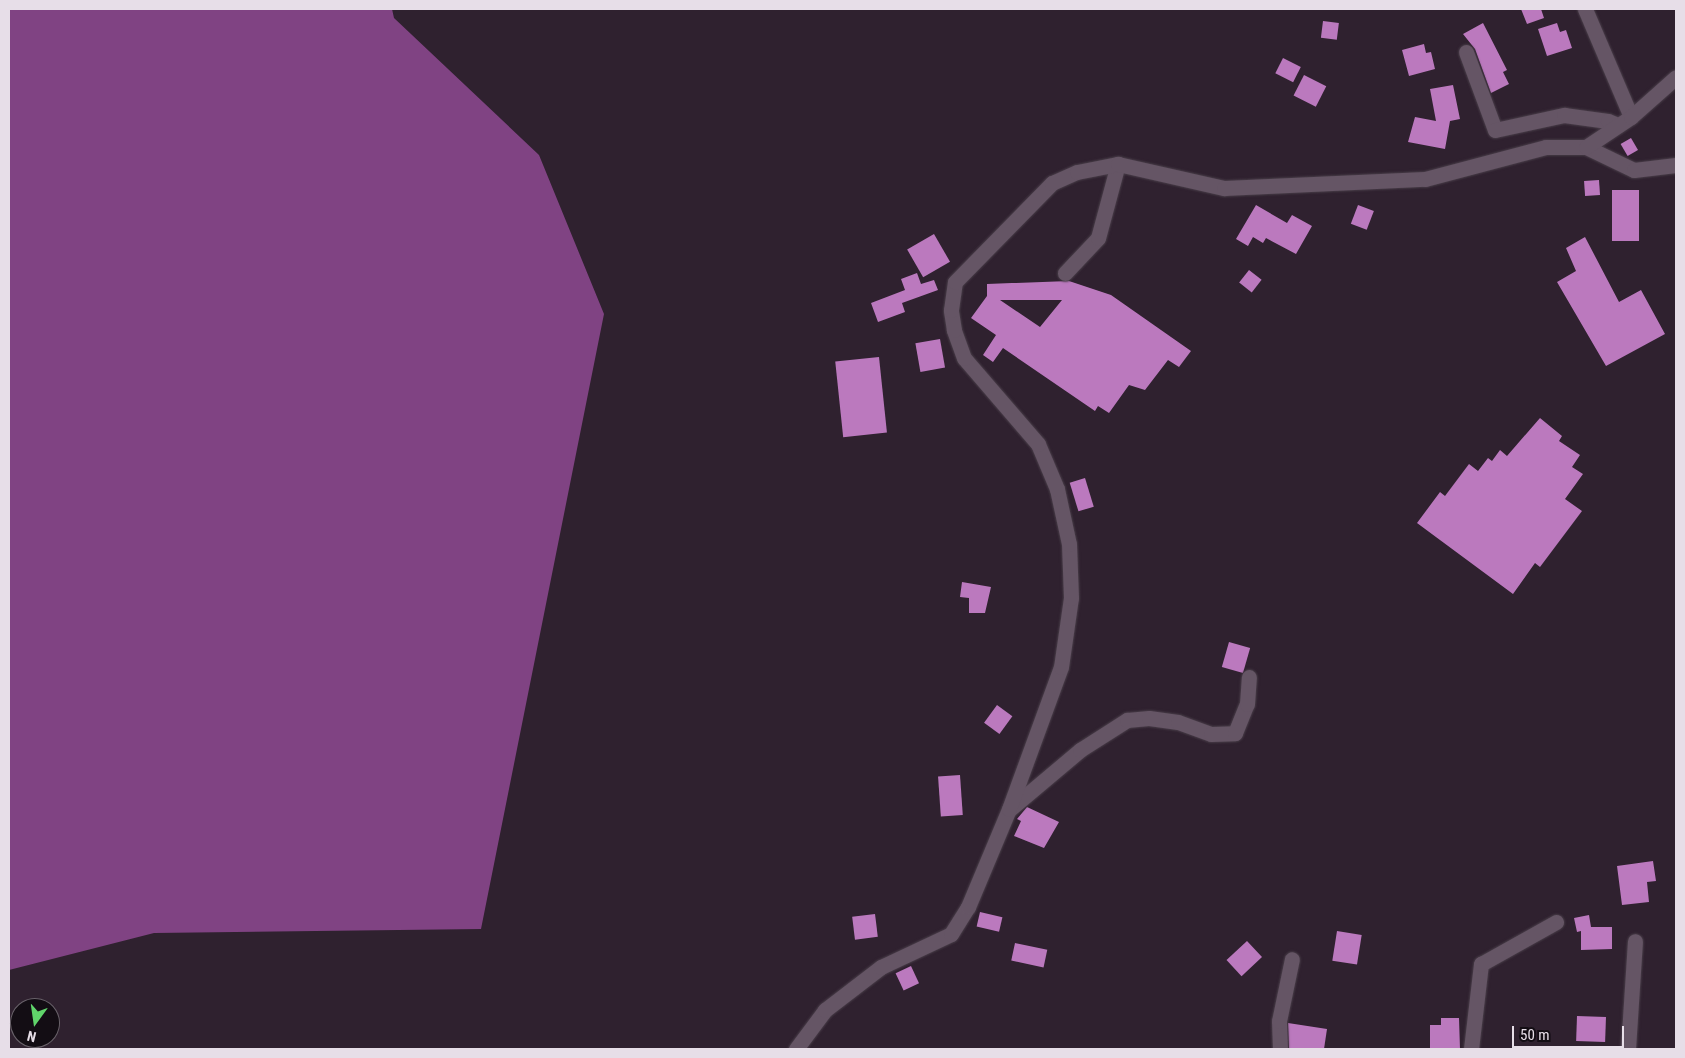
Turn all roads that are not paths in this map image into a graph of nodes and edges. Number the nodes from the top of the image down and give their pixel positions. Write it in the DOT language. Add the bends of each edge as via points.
graph roads {
  1 [pos="1586,9"];
  2 [pos="1466,52"];
  3 [pos="1676,77"];
  4 [pos="1624,121"];
  5 [pos="1586,146"];
  6 [pos="1118,164"];
  7 [pos="1676,165"];
  8 [pos="1065,273"];
  9 [pos="1249,677"];
  10 [pos="1009,810"];
  11 [pos="1556,922"];
  12 [pos="1635,941"];
  13 [pos="1292,959"];
  14 [pos="796,1049"];
  15 [pos="1280,1049"];
  16 [pos="1471,1049"];
  17 [pos="1628,1049"];
  1 -- 4 [label="street"];
  2 -- 4 [label="street" via="1495,130 1564,115"];
  3 -- 4 [label="street"];
  4 -- 5 [label="street"];
  5 -- 6 [label="street" via="1546,147 1425,179 1224,188"];
  5 -- 7 [label="street" via="1634,170"];
  6 -- 8 [label="street" via="1098,238"];
  6 -- 10 [label="street" via="1077,172 1052,183 955,282 951,310 964,358 1038,444 1057,489 1068,544 1071,598 1060,667"];
  9 -- 10 [label="street" via="1247,704 1235,733 1212,734 1178,722 1149,718 1127,720 1080,750"];
  10 -- 14 [label="street" via="968,907 951,934 881,967 825,1010"];
  11 -- 16 [label="street" via="1481,964"];
  12 -- 17 [label="street"];
  13 -- 15 [label="street" via="1279,1021"];
}
